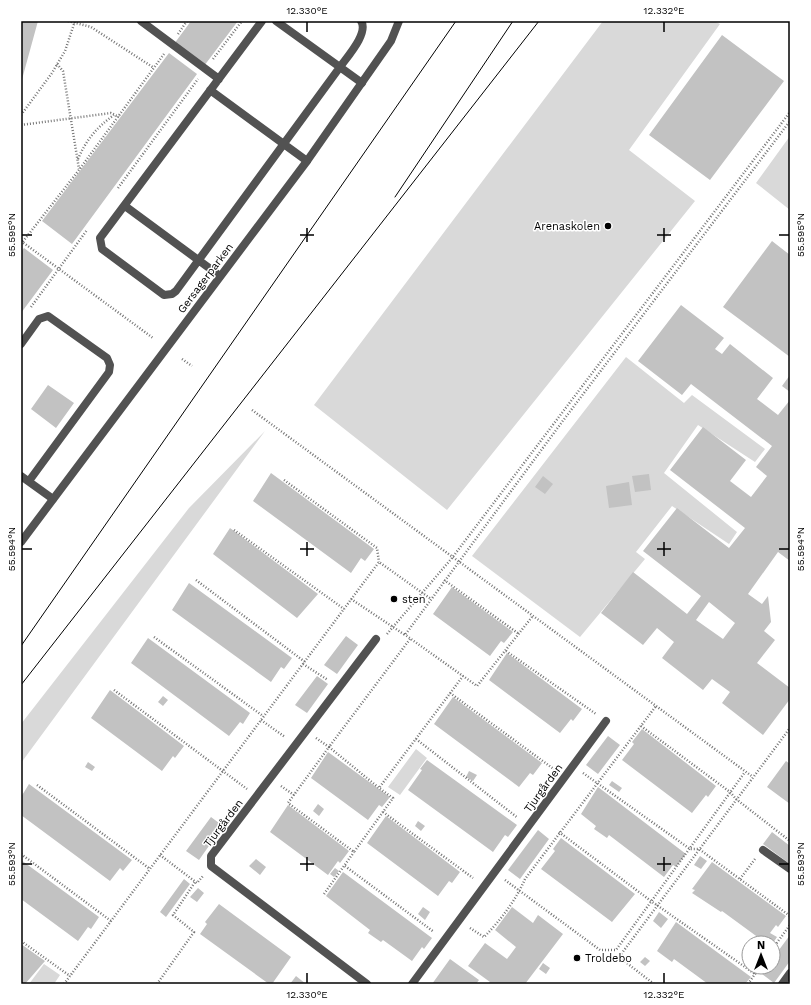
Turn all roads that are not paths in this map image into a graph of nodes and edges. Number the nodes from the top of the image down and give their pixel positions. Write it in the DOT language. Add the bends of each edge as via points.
graph roads {
  1 [pos="141,21"];
  2 [pos="262,21"];
  3 [pos="276,21"];
  4 [pos="361,21"];
  5 [pos="398,21"];
  6 [pos="340,67"];
  7 [pos="219,79"];
  8 [pos="362,83"];
  9 [pos="210,90"];
  10 [pos="284,144"];
  11 [pos="307,161"];
  12 [pos="125,206"];
  13 [pos="198,261"];
  14 [pos="220,276"];
  15 [pos="21,344"];
  16 [pos="21,476"];
  17 [pos="29,481"];
  18 [pos="53,499"];
  19 [pos="21,542"];
  20 [pos="376,638"];
  21 [pos="606,721"];
  22 [pos="763,850"];
  23 [pos="790,869"];
  24 [pos="790,973"];
  25 [pos="367,984"];
  26 [pos="412,984"];
  27 [pos="782,984"];
  1 -- 7 [label="street"];
  2 -- 7 [label="street"];
  3 -- 6 [label="street"];
  4 -- 6 [label="street" via="364,27 362,35"];
  5 -- 8 [label="street, Gersagerparken" via="391,41"];
  6 -- 8 [label="street"];
  6 -- 10 [label="street"];
  7 -- 9 [label="street"];
  8 -- 11 [label="street, Gersagerparken"];
  9 -- 10 [label="street"];
  9 -- 12 [label="street"];
  10 -- 11 [label="street"];
  10 -- 13 [label="street"];
  11 -- 14 [label="street, Gersagerparken"];
  12 -- 13 [label="street"];
  12 -- 13 [label="street" via="100,238 100,246 109,254 164,295 176,291"];
  13 -- 14 [label="street"];
  14 -- 18 [label="street, Gersagerparken"];
  15 -- 17 [label="street" via="39,319 48,316 107,358 110,365 109,372"];
  16 -- 17 [label="street"];
  17 -- 18 [label="street"];
  18 -- 19 [label="street, Gersagerparken"];
  20 -- 25 [label="street, Tjurgården" via="211,856 211,866"];
  21 -- 26 [label="street, Tjurgården"];
  22 -- 23 [label="street"];
  24 -- 27 [label="street"];
}
